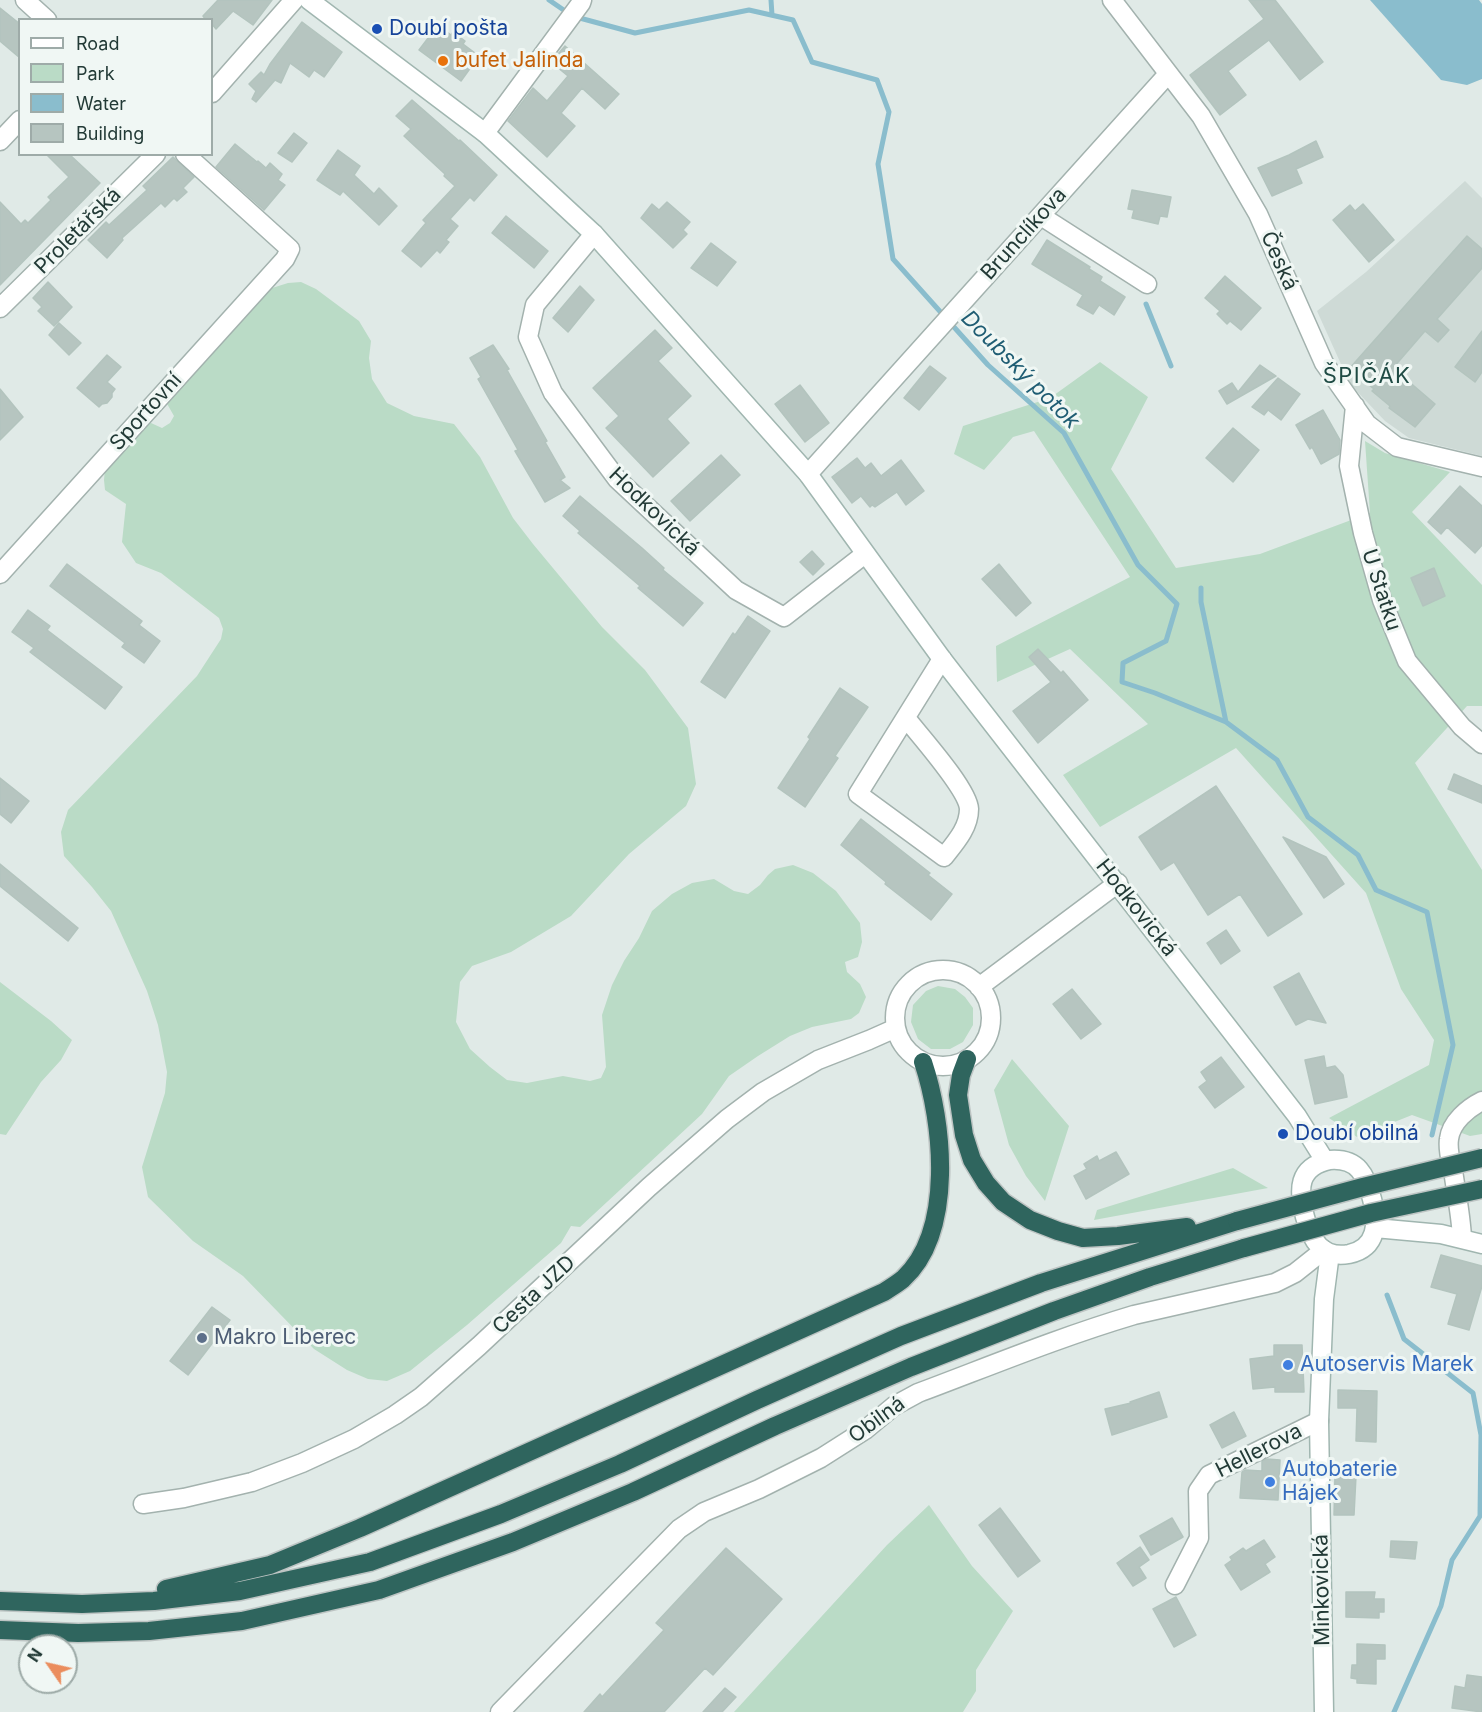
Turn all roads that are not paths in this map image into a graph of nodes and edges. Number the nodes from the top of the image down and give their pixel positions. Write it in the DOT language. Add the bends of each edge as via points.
graph roads {
  1 [pos="25,0"];
  2 [pos="294,0"];
  3 [pos="309,0"];
  4 [pos="582,0"];
  5 [pos="1112,0"];
  6 [pos="45,18"];
  7 [pos="1168,74"];
  8 [pos="213,92"];
  9 [pos="18,122"];
  10 [pos="484,134"];
  11 [pos="0,141"];
  12 [pos="154,156"];
  13 [pos="187,156"];
  14 [pos="1041,216"];
  15 [pos="594,234"];
  16 [pos="1147,284"];
  17 [pos="0,308"];
  18 [pos="1354,406"];
  19 [pos="1482,467"];
  20 [pos="808,474"];
  21 [pos="865,554"];
  22 [pos="0,574"];
  23 [pos="942,659"];
  24 [pos="906,718"];
  25 [pos="1482,744"];
  26 [pos="1118,884"];
  27 [pos="979,987"];
  28 [pos="896,1028"];
  29 [pos="967,1059"];
  30 [pos="923,1062"];
  31 [pos="1482,1101"];
  32 [pos="1482,1158"];
  33 [pos="1325,1161"];
  34 [pos="1482,1189"];
  35 [pos="1237,1221"];
  36 [pos="1375,1228"];
  37 [pos="1462,1238"];
  38 [pos="1482,1244"];
  39 [pos="1327,1251"];
  40 [pos="1319,1420"];
  41 [pos="143,1504"];
  42 [pos="1175,1586"];
  43 [pos="0,1600"];
  44 [pos="82,1604"];
  45 [pos="0,1630"];
  46 [pos="500,1712"];
  47 [pos="1324,1712"];
  1 -- 6 [label="street"];
  2 -- 8 [label="street"];
  3 -- 10 [label="street, Hodkovická"];
  4 -- 10 [label="street"];
  5 -- 7 [label="street, Česká"];
  7 -- 14 [label="street, Brunclíkova"];
  7 -- 18 [label="street, Česká" via="1201,116 1258,214 1324,363"];
  9 -- 11 [label="street"];
  10 -- 15 [label="street, Hodkovická"];
  12 -- 17 [label="street, Proletářská"];
  13 -- 22 [label="street, Sportovní" via="290,249"];
  14 -- 16 [label="street"];
  14 -- 20 [label="street, Brunclíkova"];
  15 -- 20 [label="street, Hodkovická"];
  15 -- 21 [label="street, Hodkovická" via="535,305 528,337 553,393 617,479 736,590 784,616"];
  18 -- 19 [label="street, Česká" via="1367,424 1397,447"];
  18 -- 25 [label="street, U Statku" via="1349,466 1382,600 1407,661 1462,727"];
  20 -- 21 [label="street, Hodkovická"];
  21 -- 23 [label="street, Hodkovická"];
  23 -- 24 [label="street"];
  23 -- 26 [label="street, Hodkovická"];
  24 -- 24 [label="street" via="858,794 944,857 964,830 969,808 962,789"];
  26 -- 27 [label="street"];
  26 -- 33 [label="street, Hodkovická" via="1297,1116"];
  27 -- 28 [label="street" via="971,979 950,971 927,973 901,994"];
  27 -- 29 [label="street" via="990,1008 989,1032 984,1043"];
  28 -- 30 [label="street" via="906,1048"];
  28 -- 41 [label="street, Cesta JZD" via="818,1060 763,1092 727,1119 479,1346 395,1415 302,1464 252,1482"];
  29 -- 30 [label="street" via="945,1066"];
  29 -- 35 [label="highway" via="958,1095 972,1160 1003,1202 1030,1220 1083,1238"];
  30 -- 44 [label="highway" via="936,1110 940,1173 936,1216 919,1259 903,1279 884,1292 270,1565"];
  31 -- 37 [label="street" via="1461,1117 1449,1140"];
  32 -- 35 [label="highway, bridge"];
  33 -- 36 [label="street" via="1342,1160 1363,1173 1376,1213"];
  33 -- 39 [label="street" via="1306,1175 1300,1198 1309,1232"];
  34 -- 45 [label="highway, bridge" via="1371,1213 1244,1248 1054,1311 911,1367 513,1542 379,1590 242,1620 161,1629 78,1633"];
  35 -- 44 [label="highway" via="1041,1283 911,1332 501,1515 370,1562 240,1591"];
  36 -- 37 [label="street"];
  36 -- 39 [label="street" via="1368,1243 1358,1250 1347,1254"];
  37 -- 38 [label="street"];
  39 -- 40 [label="street, Minkovická"];
  39 -- 46 [label="street, Obilná" via="1275,1283 1115,1320 904,1399 836,1450 759,1490 704,1512 679,1529"];
  40 -- 42 [label="street, Hellerova" via="1209,1475 1197,1491 1199,1538"];
  40 -- 47 [label="street, Minkovická"];
  43 -- 44 [label="highway"];
}
